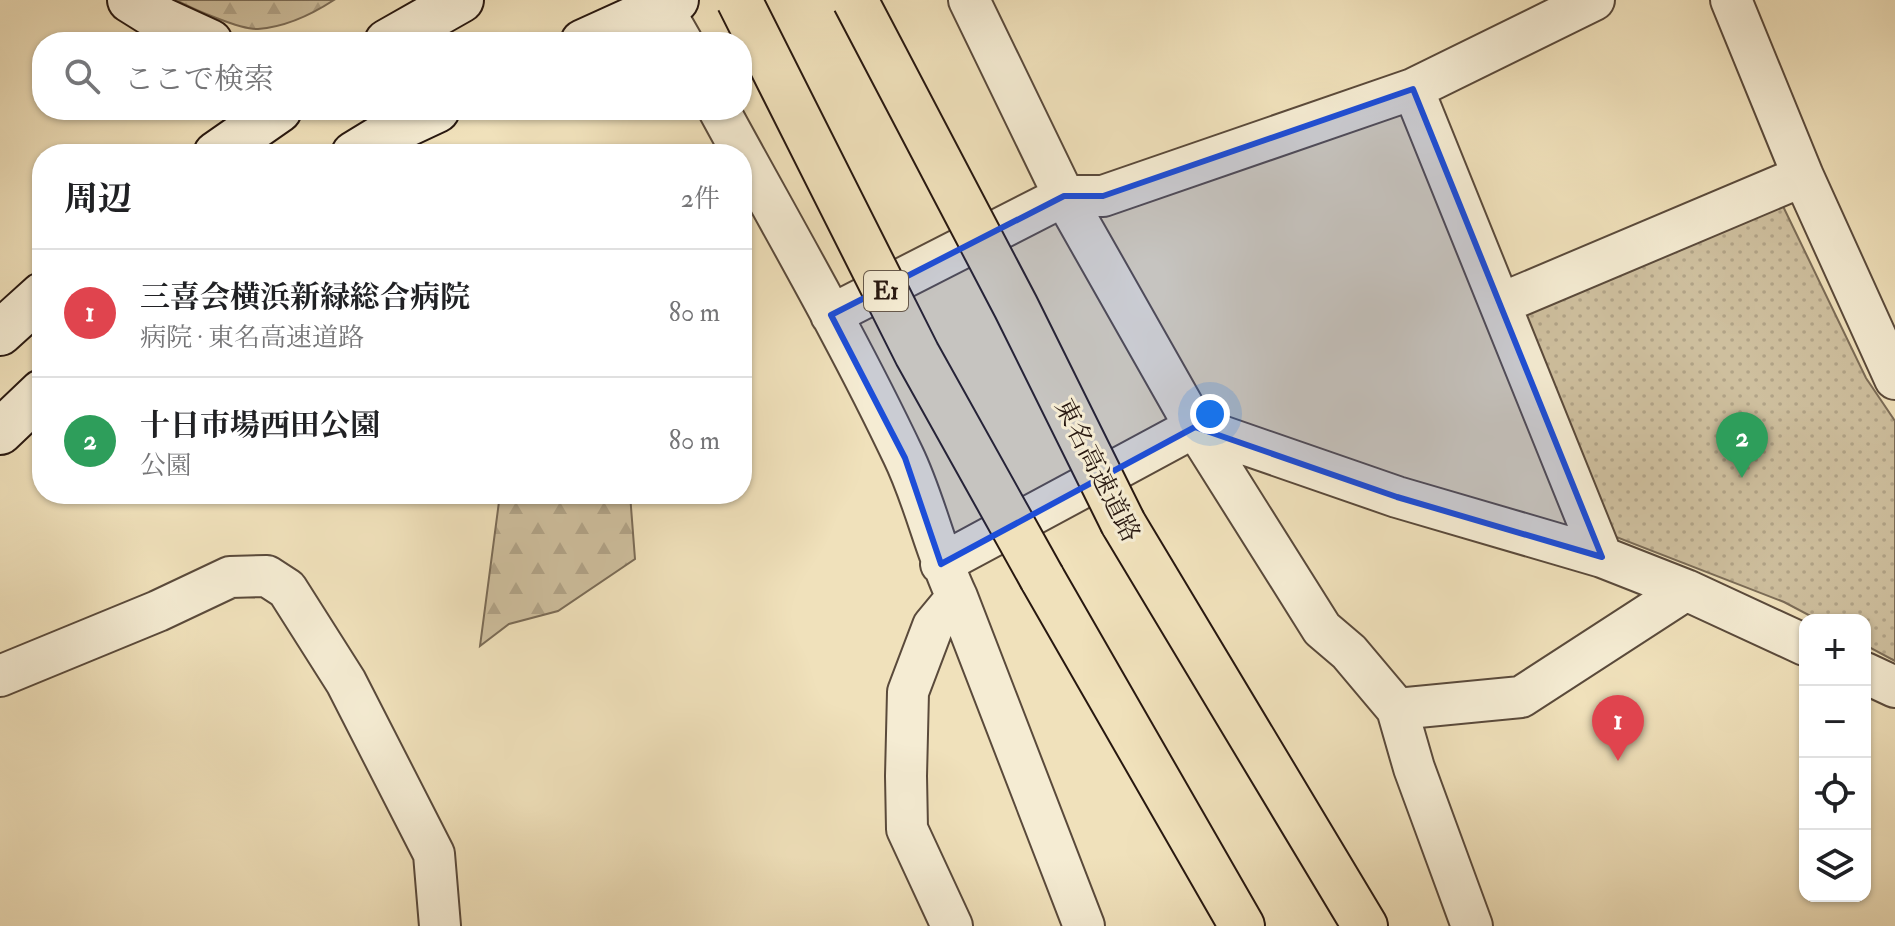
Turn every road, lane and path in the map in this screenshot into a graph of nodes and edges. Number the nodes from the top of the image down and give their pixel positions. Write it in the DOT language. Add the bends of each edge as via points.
graph roads {
  1 [pos="130,0"];
  2 [pos="461,0"];
  3 [pos="739,0"];
  4 [pos="855,0"];
  5 [pos="969,0"];
  6 [pos="1731,0"];
  7 [pos="1588,1"];
  8 [pos="669,12"];
  9 [pos="188,32"];
  10 [pos="405,32"];
  11 [pos="612,32"];
  12 [pos="1413,89"];
  13 [pos="265,120"];
  14 [pos="416,120"];
  15 [pos="724,120"];
  16 [pos="230,144"];
  17 [pos="370,144"];
  18 [pos="738,144"];
  19 [pos="752,170"];
  20 [pos="1803,176"];
  21 [pos="1064,196"];
  22 [pos="32,304"];
  23 [pos="1500,304"];
  24 [pos="831,315"];
  25 [pos="0,333"];
  26 [pos="1895,379"];
  27 [pos="32,402"];
  28 [pos="1195,427"];
  29 [pos="0,432"];
  30 [pos="1602,557"];
  31 [pos="949,580"];
  32 [pos="1686,590"];
  33 [pos="1799,642"];
  34 [pos="0,676"];
  35 [pos="1871,676"];
  36 [pos="1895,687"];
  37 [pos="1397,709"];
  38 [pos="440,926"];
  39 [pos="952,926"];
  40 [pos="1084,926"];
  41 [pos="1242,926"];
  42 [pos="1365,926"];
  43 [pos="1472,926"];
  1 -- 9 [label="street"];
  2 -- 10 [label="street"];
  3 -- 41 [label="highway, E1, bridge" via="917,354"];
  4 -- 42 [label="highway, 東名高速道路, bridge" via="1123,523"];
  5 -- 21 [label="street"];
  6 -- 20 [label="street"];
  7 -- 12 [label="street"];
  8 -- 11 [label="street"];
  12 -- 21 [label="street" via="1103,196"];
  12 -- 23 [label="street"];
  13 -- 16 [label="street"];
  14 -- 17 [label="street"];
  15 -- 18 [label="street"];
  19 -- 24 [label="street"];
  20 -- 23 [label="street"];
  20 -- 26 [label="street"];
  21 -- 24 [label="street"];
  21 -- 28 [label="street"];
  22 -- 25 [label="street"];
  23 -- 30 [label="street"];
  24 -- 31 [label="street" via="905,458"];
  27 -- 29 [label="street"];
  28 -- 30 [label="street" via="1397,497"];
  28 -- 31 [label="street"];
  28 -- 37 [label="street" via="1322,629"];
  30 -- 32 [label="street"];
  31 -- 39 [label="street" via="908,692 907,829"];
  31 -- 40 [label="street"];
  32 -- 33 [label="street"];
  32 -- 37 [label="street" via="1521,697"];
  34 -- 38 [label="street" via="230,577 267,576 287,589 346,682 434,854"];
  35 -- 36 [label="street"];
  37 -- 43 [label="street"];
}
